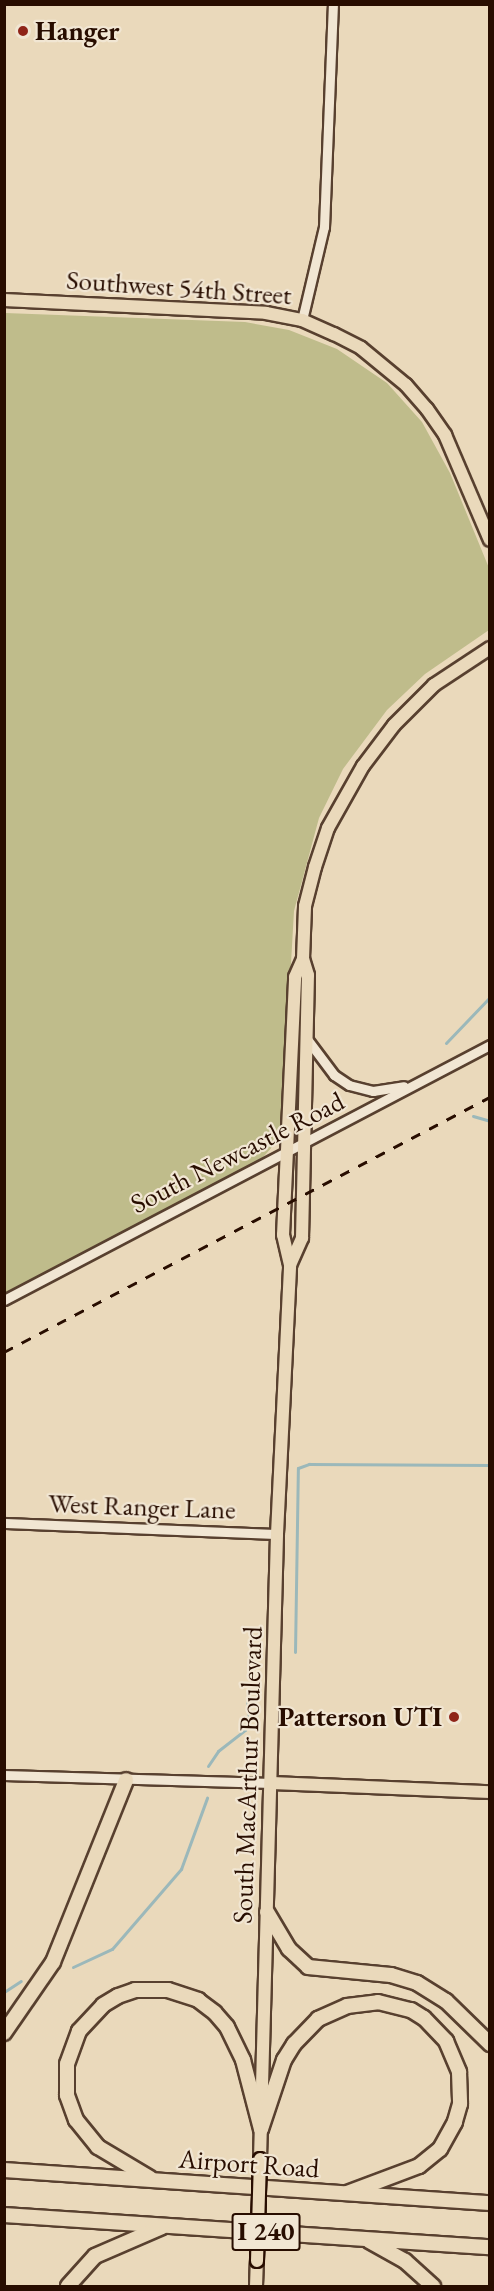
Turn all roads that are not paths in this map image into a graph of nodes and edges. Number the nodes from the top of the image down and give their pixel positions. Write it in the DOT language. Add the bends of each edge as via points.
graph roads {
  1 [pos="333,4"];
  2 [pos="4,300"];
  3 [pos="302,320"];
  4 [pos="489,540"];
  5 [pos="489,648"];
  6 [pos="303,959"];
  7 [pos="307,1039"];
  8 [pos="489,1045"];
  9 [pos="418,1083"];
  10 [pos="304,1143"];
  11 [pos="287,1152"];
  12 [pos="290,1265"];
  13 [pos="4,1299"];
  14 [pos="4,1523"];
  15 [pos="277,1534"];
  16 [pos="4,1775"];
  17 [pos="126,1780"];
  18 [pos="272,1783"];
  19 [pos="489,1792"];
  20 [pos="267,1912"];
  21 [pos="4,2033"];
  22 [pos="489,2044"];
  23 [pos="261,2129"];
  24 [pos="4,2170"];
  25 [pos="154,2181"];
  26 [pos="347,2193"];
  27 [pos="489,2203"];
  28 [pos="4,2215"];
  29 [pos="167,2226"];
  30 [pos="365,2239"];
  31 [pos="489,2247"];
  32 [pos="68,2286"];
  33 [pos="256,2286"];
  34 [pos="432,2286"];
  1 -- 3 [label="street" via="324,227"];
  2 -- 3 [label="main road, Southwest 54th Street" via="221,309"];
  3 -- 4 [label="main road, Southwest 54th Street" via="361,348 420,401 445,435"];
  5 -- 6 [label="main road, South MacArthur Boulevard" via="434,684 363,766 328,828 315,867 305,906"];
  6 -- 7 [label="main road, South MacArthur Boulevard" via="308,975"];
  6 -- 11 [label="main road, South MacArthur Boulevard" via="295,977"];
  7 -- 9 [label="street" via="334,1075 349,1084 373,1091"];
  7 -- 10 [label="main road, South MacArthur Boulevard"];
  8 -- 9 [label="street, South Newcastle Road"];
  9 -- 10 [label="street, South Newcastle Road"];
  10 -- 11 [label="street, South Newcastle Road"];
  10 -- 12 [label="main road, South MacArthur Boulevard" via="302,1238"];
  11 -- 12 [label="main road, South MacArthur Boulevard" via="284,1234"];
  11 -- 13 [label="street, South Newcastle Road"];
  12 -- 15 [label="main road, South MacArthur Boulevard"];
  14 -- 15 [label="street, West Ranger Lane"];
  15 -- 18 [label="main road, South MacArthur Boulevard"];
  16 -- 17 [label="street"];
  17 -- 18 [label="street"];
  17 -- 21 [label="highway" via="53,1962"];
  18 -- 19 [label="main road"];
  18 -- 20 [label="main road, South MacArthur Boulevard"];
  20 -- 22 [label="highway" via="289,1949 308,1967 391,1975 417,1983 446,2001"];
  20 -- 23 [label="main road, South MacArthur Boulevard"];
  23 -- 25 [label="highway" via="243,2060 227,2027 215,2013 198,2000 168,1990 135,1990 118,1996 103,2005 79,2031 67,2064 67,2094 76,2120 98,2147"];
  23 -- 26 [label="highway" via="284,2060 318,2019 347,2006 378,2002 411,2010 424,2018 446,2041 459,2072 460,2104 455,2122 440,2149 419,2166"];
  23 -- 33 [label="main road, South MacArthur Boulevard, bridge"];
  24 -- 25 [label="highway, Airport Road / I 240"];
  25 -- 26 [label="highway, Airport Road / I 240"];
  26 -- 27 [label="highway, Airport Road / I 240"];
  28 -- 29 [label="highway, I 240"];
  29 -- 30 [label="highway, I 240"];
  29 -- 32 [label="highway" via="95,2256"];
  30 -- 31 [label="highway, I 240"];
  30 -- 34 [label="highway" via="405,2261"];
}
